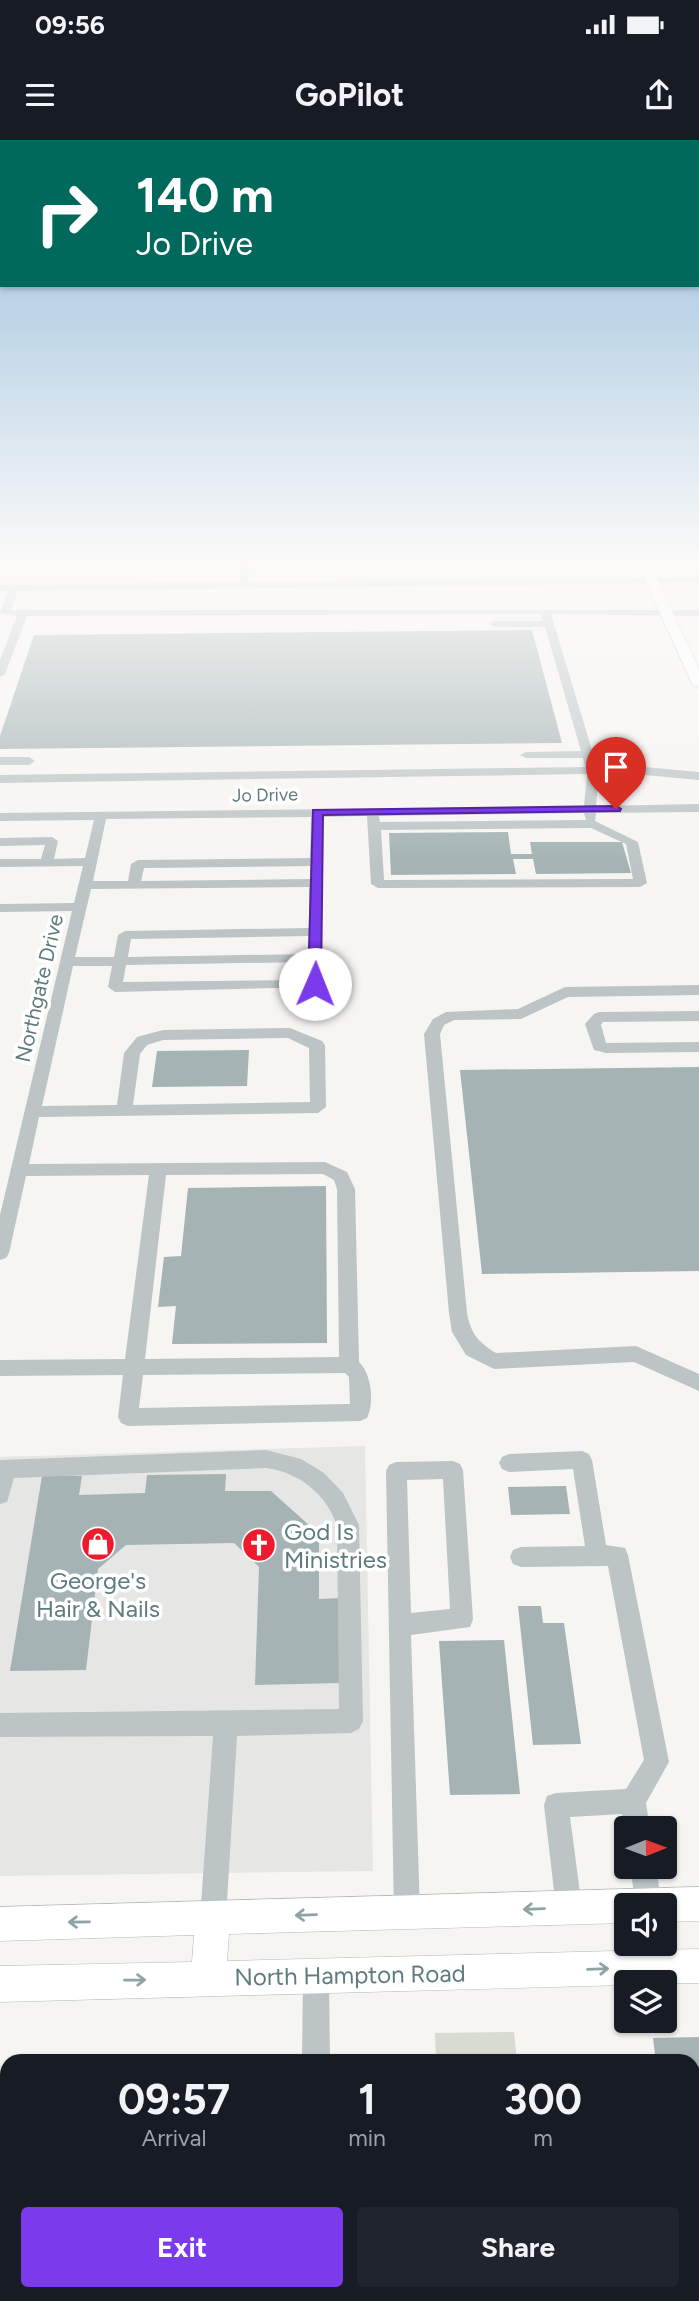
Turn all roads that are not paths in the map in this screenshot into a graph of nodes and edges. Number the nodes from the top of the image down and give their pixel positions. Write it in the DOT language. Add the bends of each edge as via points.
graph roads {
  1 [pos="562,665"];
  2 [pos="695,668"];
  3 [pos="699,684"];
  4 [pos="588,754"];
  5 [pos="526,755"];
  6 [pos="0,761"];
  7 [pos="29,761"];
  8 [pos="593,773"];
  9 [pos="699,776"];
  10 [pos="0,779"];
  11 [pos="699,808"];
  12 [pos="588,809"];
  13 [pos="511,810"];
  14 [pos="317,812"];
  15 [pos="373,812"];
  16 [pos="101,816"];
  17 [pos="0,817"];
  18 [pos="593,824"];
  19 [pos="513,825"];
  20 [pos="374,826"];
  21 [pos="0,842"];
  22 [pos="90,862"];
  23 [pos="317,862"];
  24 [pos="0,863"];
  25 [pos="47,863"];
  26 [pos="317,883"];
  27 [pos="85,885"];
  28 [pos="134,885"];
  29 [pos="80,907"];
  30 [pos="0,908"];
  31 [pos="316,932"];
  32 [pos="315,958"];
  33 [pos="67,962"];
  34 [pos="120,962"];
  35 [pos="699,990"];
  36 [pos="699,1016"];
  37 [pos="699,1047"];
  38 [pos="124,1111"];
  39 [pos="32,1112"];
  40 [pos="158,1169"];
  41 [pos="19,1170"];
  42 [pos="6,1199"];
  43 [pos="0,1252"];
  44 [pos="349,1365"];
  45 [pos="134,1367"];
  46 [pos="0,1368"];
  47 [pos="699,1383"];
  48 [pos="509,1463"];
  49 [pos="3,1469"];
  50 [pos="0,1495"];
  51 [pos="597,1556"];
  52 [pos="521,1557"];
  53 [pos="400,1625"];
  54 [pos="226,1724"];
  55 [pos="0,1726"];
  56 [pos="633,1801"];
  57 [pos="635,1816"];
  58 [pos="677,1904"];
  59 [pos="699,1904"];
  60 [pos="614,1906"];
  61 [pos="569,1908"];
  62 [pos="407,1912"];
  63 [pos="214,1918"];
  64 [pos="0,1924"];
  65 [pos="633,1956"];
  66 [pos="699,1966"];
  67 [pos="316,1976"];
  68 [pos="208,1978"];
  69 [pos="0,1984"];
  70 [pos="316,2054"];
  1 -- 4 [label="street"];
  2 -- 3 [label="main road"];
  4 -- 5 [label="street"];
  4 -- 8 [label="street"];
  6 -- 7 [label="street"];
  8 -- 9 [label="street"];
  8 -- 10 [label="street"];
  8 -- 12 [label="street" via="594,792"];
  11 -- 12 [label="street, Jo Drive"];
  12 -- 13 [label="street, Jo Drive"];
  12 -- 18 [label="street"];
  13 -- 15 [label="street, Jo Drive"];
  13 -- 19 [label="street"];
  14 -- 15 [label="street, Jo Drive"];
  14 -- 16 [label="street, Jo Drive"];
  14 -- 23 [label="street"];
  15 -- 20 [label="street"];
  16 -- 17 [label="street, Jo Drive"];
  16 -- 22 [label="street, Northgate Drive"];
  18 -- 19 [label="street"];
  18 -- 20 [label="street" via="632,842 640,883 378,884"];
  19 -- 20 [label="street"];
  21 -- 25 [label="street" via="52,841"];
  22 -- 25 [label="street"];
  22 -- 27 [label="street, Northgate Drive"];
  23 -- 26 [label="street"];
  23 -- 28 [label="street" via="138,864"];
  24 -- 25 [label="street"];
  26 -- 28 [label="street"];
  26 -- 31 [label="street"];
  27 -- 28 [label="street"];
  27 -- 29 [label="street, Northgate Drive"];
  29 -- 30 [label="street"];
  29 -- 33 [label="street, Northgate Drive"];
  31 -- 32 [label="street"];
  31 -- 34 [label="street" via="125,935"];
  32 -- 34 [label="street"];
  32 -- 34 [label="street" via="315,984 115,987"];
  33 -- 34 [label="street"];
  33 -- 39 [label="street, Northgate Drive"];
  35 -- 47 [label="street" via="565,992 521,1014 451,1015 438,1021 432,1034 458,1313 461,1332 473,1349 494,1362 636,1354"];
  36 -- 37 [label="street" via="598,1017 593,1024 599,1046 606,1048"];
  38 -- 38 [label="street" via="318,1107 317,1045 290,1033 163,1035 142,1041 132,1053"];
  38 -- 39 [label="street"];
  39 -- 41 [label="street, Northgate Drive"];
  40 -- 41 [label="street"];
  40 -- 44 [label="street" via="325,1168 341,1177 346,1189"];
  40 -- 45 [label="street"];
  41 -- 42 [label="street, Northgate Drive"];
  42 -- 43 [label="street, Northgate Drive"];
  44 -- 45 [label="street"];
  44 -- 45 [label="street" via="359,1374 360,1412 128,1417"];
  45 -- 46 [label="street"];
  48 -- 51 [label="street" via="582,1460"];
  49 -- 50 [label="street"];
  49 -- 54 [label="street" via="266,1459 305,1471 328,1489 348,1525 351,1721"];
  51 -- 52 [label="street"];
  51 -- 56 [label="street" via="617,1555 657,1762"];
  53 -- 53 [label="street" via="396,1471 453,1470 462,1619"];
  53 -- 62 [label="street"];
  54 -- 55 [label="street"];
  54 -- 63 [label="street"];
  56 -- 57 [label="street"];
  56 -- 61 [label="street" via="556,1805"];
  58 -- 59 [label="main road"];
  60 -- 61 [label="main road"];
  61 -- 62 [label="main road, one-way"];
  62 -- 63 [label="main road, one-way"];
  63 -- 64 [label="main road, one-way"];
  63 -- 68 [label="main road"];
  65 -- 66 [label="main road, North Hampton Road"];
  67 -- 65 [label="main road, North Hampton Road, one-way"];
  67 -- 68 [label="main road, North Hampton Road"];
  67 -- 70 [label="street"];
  69 -- 68 [label="main road, North Hampton Road, one-way"];
}
